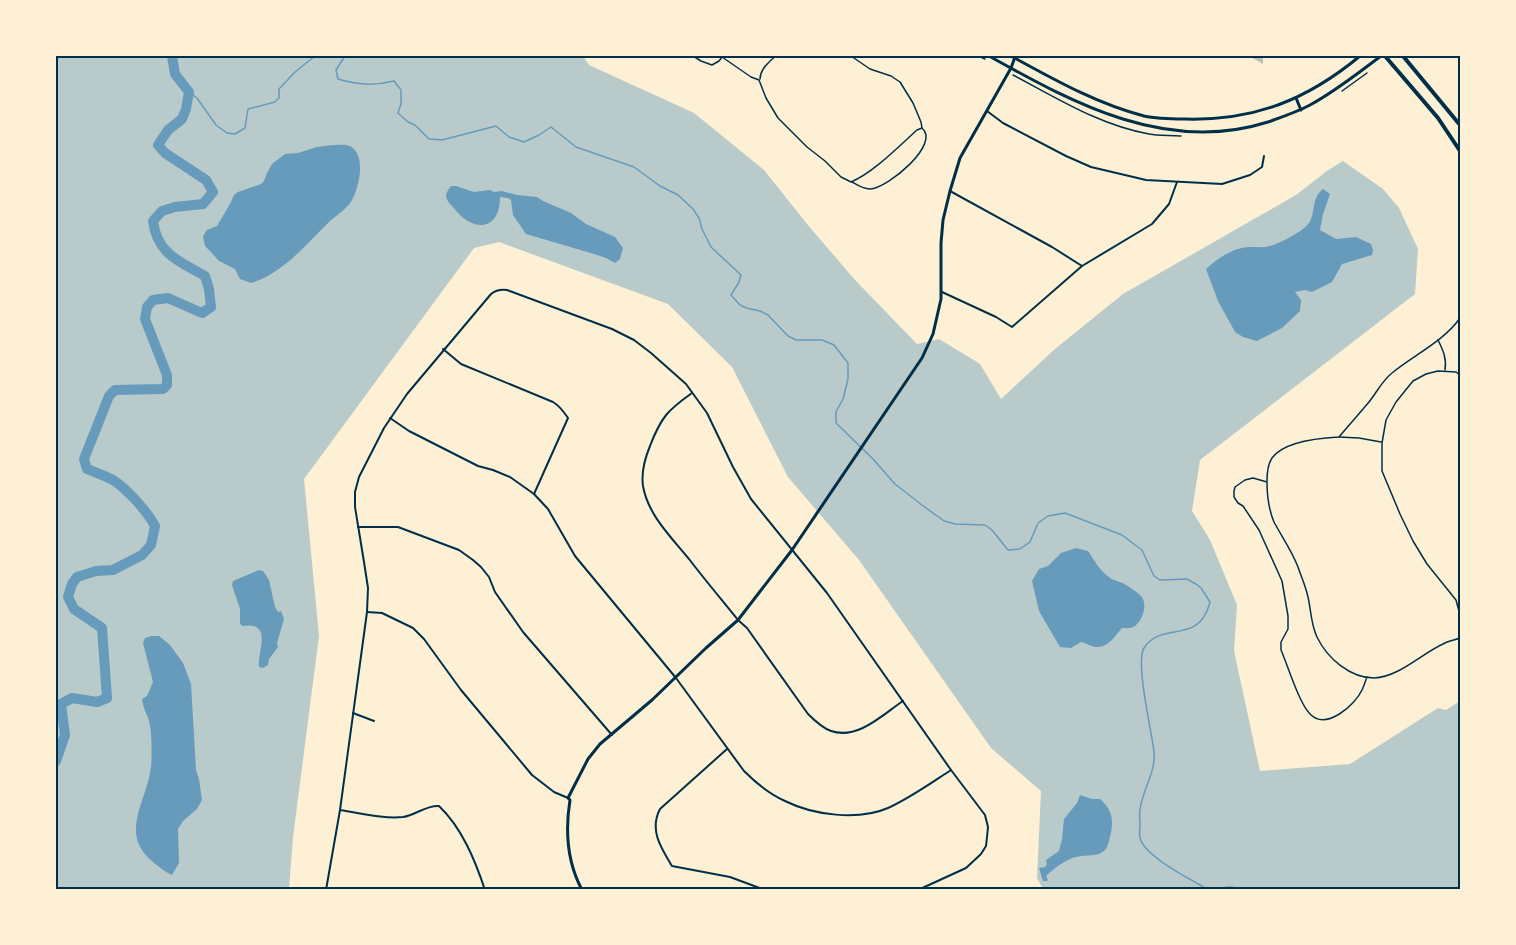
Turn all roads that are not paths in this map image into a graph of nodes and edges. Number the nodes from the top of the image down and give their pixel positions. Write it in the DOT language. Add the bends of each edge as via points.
graph roads {
  1 [pos="693,56"];
  2 [pos="722,56"];
  3 [pos="776,56"];
  4 [pos="851,56"];
  5 [pos="989,56"];
  6 [pos="1013,56"];
  7 [pos="1360,56"];
  8 [pos="1383,56"];
  9 [pos="1403,56"];
  10 [pos="1011,68"];
  11 [pos="759,80"];
  12 [pos="1296,98"];
  13 [pos="1301,110"];
  14 [pos="987,111"];
  15 [pos="1145,116"];
  16 [pos="1142,125"];
  17 [pos="1461,125"];
  18 [pos="922,128"];
  19 [pos="1461,151"];
  20 [pos="1264,156"];
  21 [pos="851,182"];
  22 [pos="1177,182"];
  23 [pos="950,191"];
  24 [pos="1082,266"];
  25 [pos="941,291"];
  26 [pos="1461,318"];
  27 [pos="1438,340"];
  28 [pos="443,350"];
  29 [pos="1445,370"];
  30 [pos="1461,375"];
  31 [pos="693,392"];
  32 [pos="390,418"];
  33 [pos="1339,437"];
  34 [pos="1382,443"];
  35 [pos="1267,482"];
  36 [pos="534,494"];
  37 [pos="358,527"];
  38 [pos="792,550"];
  39 [pos="367,612"];
  40 [pos="1461,615"];
  41 [pos="738,620"];
  42 [pos="1461,639"];
  43 [pos="1367,677"];
  44 [pos="676,678"];
  45 [pos="903,701"];
  46 [pos="352,713"];
  47 [pos="374,722"];
  48 [pos="612,735"];
  49 [pos="727,749"];
  50 [pos="951,770"];
  51 [pos="568,798"];
  52 [pos="340,810"];
  53 [pos="326,890"];
  54 [pos="485,890"];
  55 [pos="582,890"];
  56 [pos="765,890"];
  57 [pos="918,890"];
  1 -- 2 [label="lane" via="712,65"];
  2 -- 11 [label="lane"];
  3 -- 11 [label="lane" via="765,66"];
  4 -- 18 [label="lane" via="900,82"];
  5 -- 10 [label="street"];
  6 -- 10 [label="street"];
  6 -- 15 [label="street" via="1102,102"];
  7 -- 12 [label="street"];
  8 -- 13 [label="street"];
  8 -- 19 [label="main road" via="1438,118"];
  9 -- 17 [label="main road"];
  10 -- 14 [label="street"];
  10 -- 16 [label="street" via="1077,102"];
  11 -- 21 [label="lane" via="784,125"];
  12 -- 13 [label="street"];
  12 -- 15 [label="street" via="1243,116 1200,120"];
  13 -- 16 [label="street" via="1248,128 1210,132"];
  14 -- 22 [label="street" via="1090,167 1146,180"];
  14 -- 23 [label="street" via="960,158"];
  15 -- 16 [label="street"];
  18 -- 21 [label="lane"];
  18 -- 21 [label="lane" via="926,134 921,151 895,178 872,189"];
  20 -- 22 [label="street" via="1262,167 1250,175 1222,184"];
  22 -- 24 [label="street" via="1169,204 1152,224"];
  23 -- 24 [label="street"];
  23 -- 25 [label="street" via="941,243"];
  24 -- 25 [label="street" via="1012,327"];
  25 -- 38 [label="street" via="933,334 922,358"];
  26 -- 27 [label="lane"];
  27 -- 29 [label="lane"];
  27 -- 33 [label="lane" via="1391,374"];
  28 -- 31 [label="street" via="490,294 507,290 634,340"];
  28 -- 32 [label="street"];
  28 -- 36 [label="street" via="461,364 553,402 565,412 568,418"];
  29 -- 30 [label="lane"];
  29 -- 34 [label="lane" via="1426,374 1407,387 1386,420"];
  31 -- 38 [label="street" via="751,499"];
  31 -- 41 [label="street" via="671,408 657,427 645,458 642,484 657,521"];
  32 -- 36 [label="street" via="477,466 510,477"];
  32 -- 37 [label="street" via="359,477 355,492"];
  33 -- 34 [label="lane"];
  33 -- 35 [label="lane" via="1286,447 1272,459"];
  34 -- 40 [label="lane" via="1382,471 1400,514 1427,564 1456,600"];
  35 -- 43 [label="lane" via="1273,520 1297,563 1317,636 1328,655 1346,670"];
  35 -- 43 [label="lane" via="1259,478 1245,480 1235,487 1234,497 1259,530 1282,581 1288,629 1281,650 1302,702 1316,718 1331,718 1345,711"];
  36 -- 44 [label="street" via="590,575"];
  37 -- 39 [label="street" via="368,588"];
  37 -- 48 [label="street" via="398,527 459,550 482,567 523,632"];
  38 -- 41 [label="street"];
  38 -- 45 [label="street"];
  39 -- 46 [label="street"];
  39 -- 51 [label="street" via="382,613 413,628 532,775"];
  41 -- 44 [label="street"];
  41 -- 45 [label="street" via="808,714 829,731 852,733"];
  42 -- 43 [label="lane" via="1443,644 1384,676"];
  44 -- 48 [label="street"];
  44 -- 49 [label="street"];
  45 -- 50 [label="street"];
  46 -- 47 [label="street"];
  46 -- 52 [label="street"];
  48 -- 51 [label="street" via="588,759"];
  49 -- 50 [label="street" via="757,784 785,802 834,814 886,809"];
  49 -- 56 [label="street" via="660,809 655,832 672,866 730,877"];
  50 -- 57 [label="street" via="985,815 986,846 966,868"];
  51 -- 55 [label="street" via="566,831 572,866"];
  52 -- 53 [label="street"];
  52 -- 54 [label="street" via="401,817 439,806 476,861"];
}
